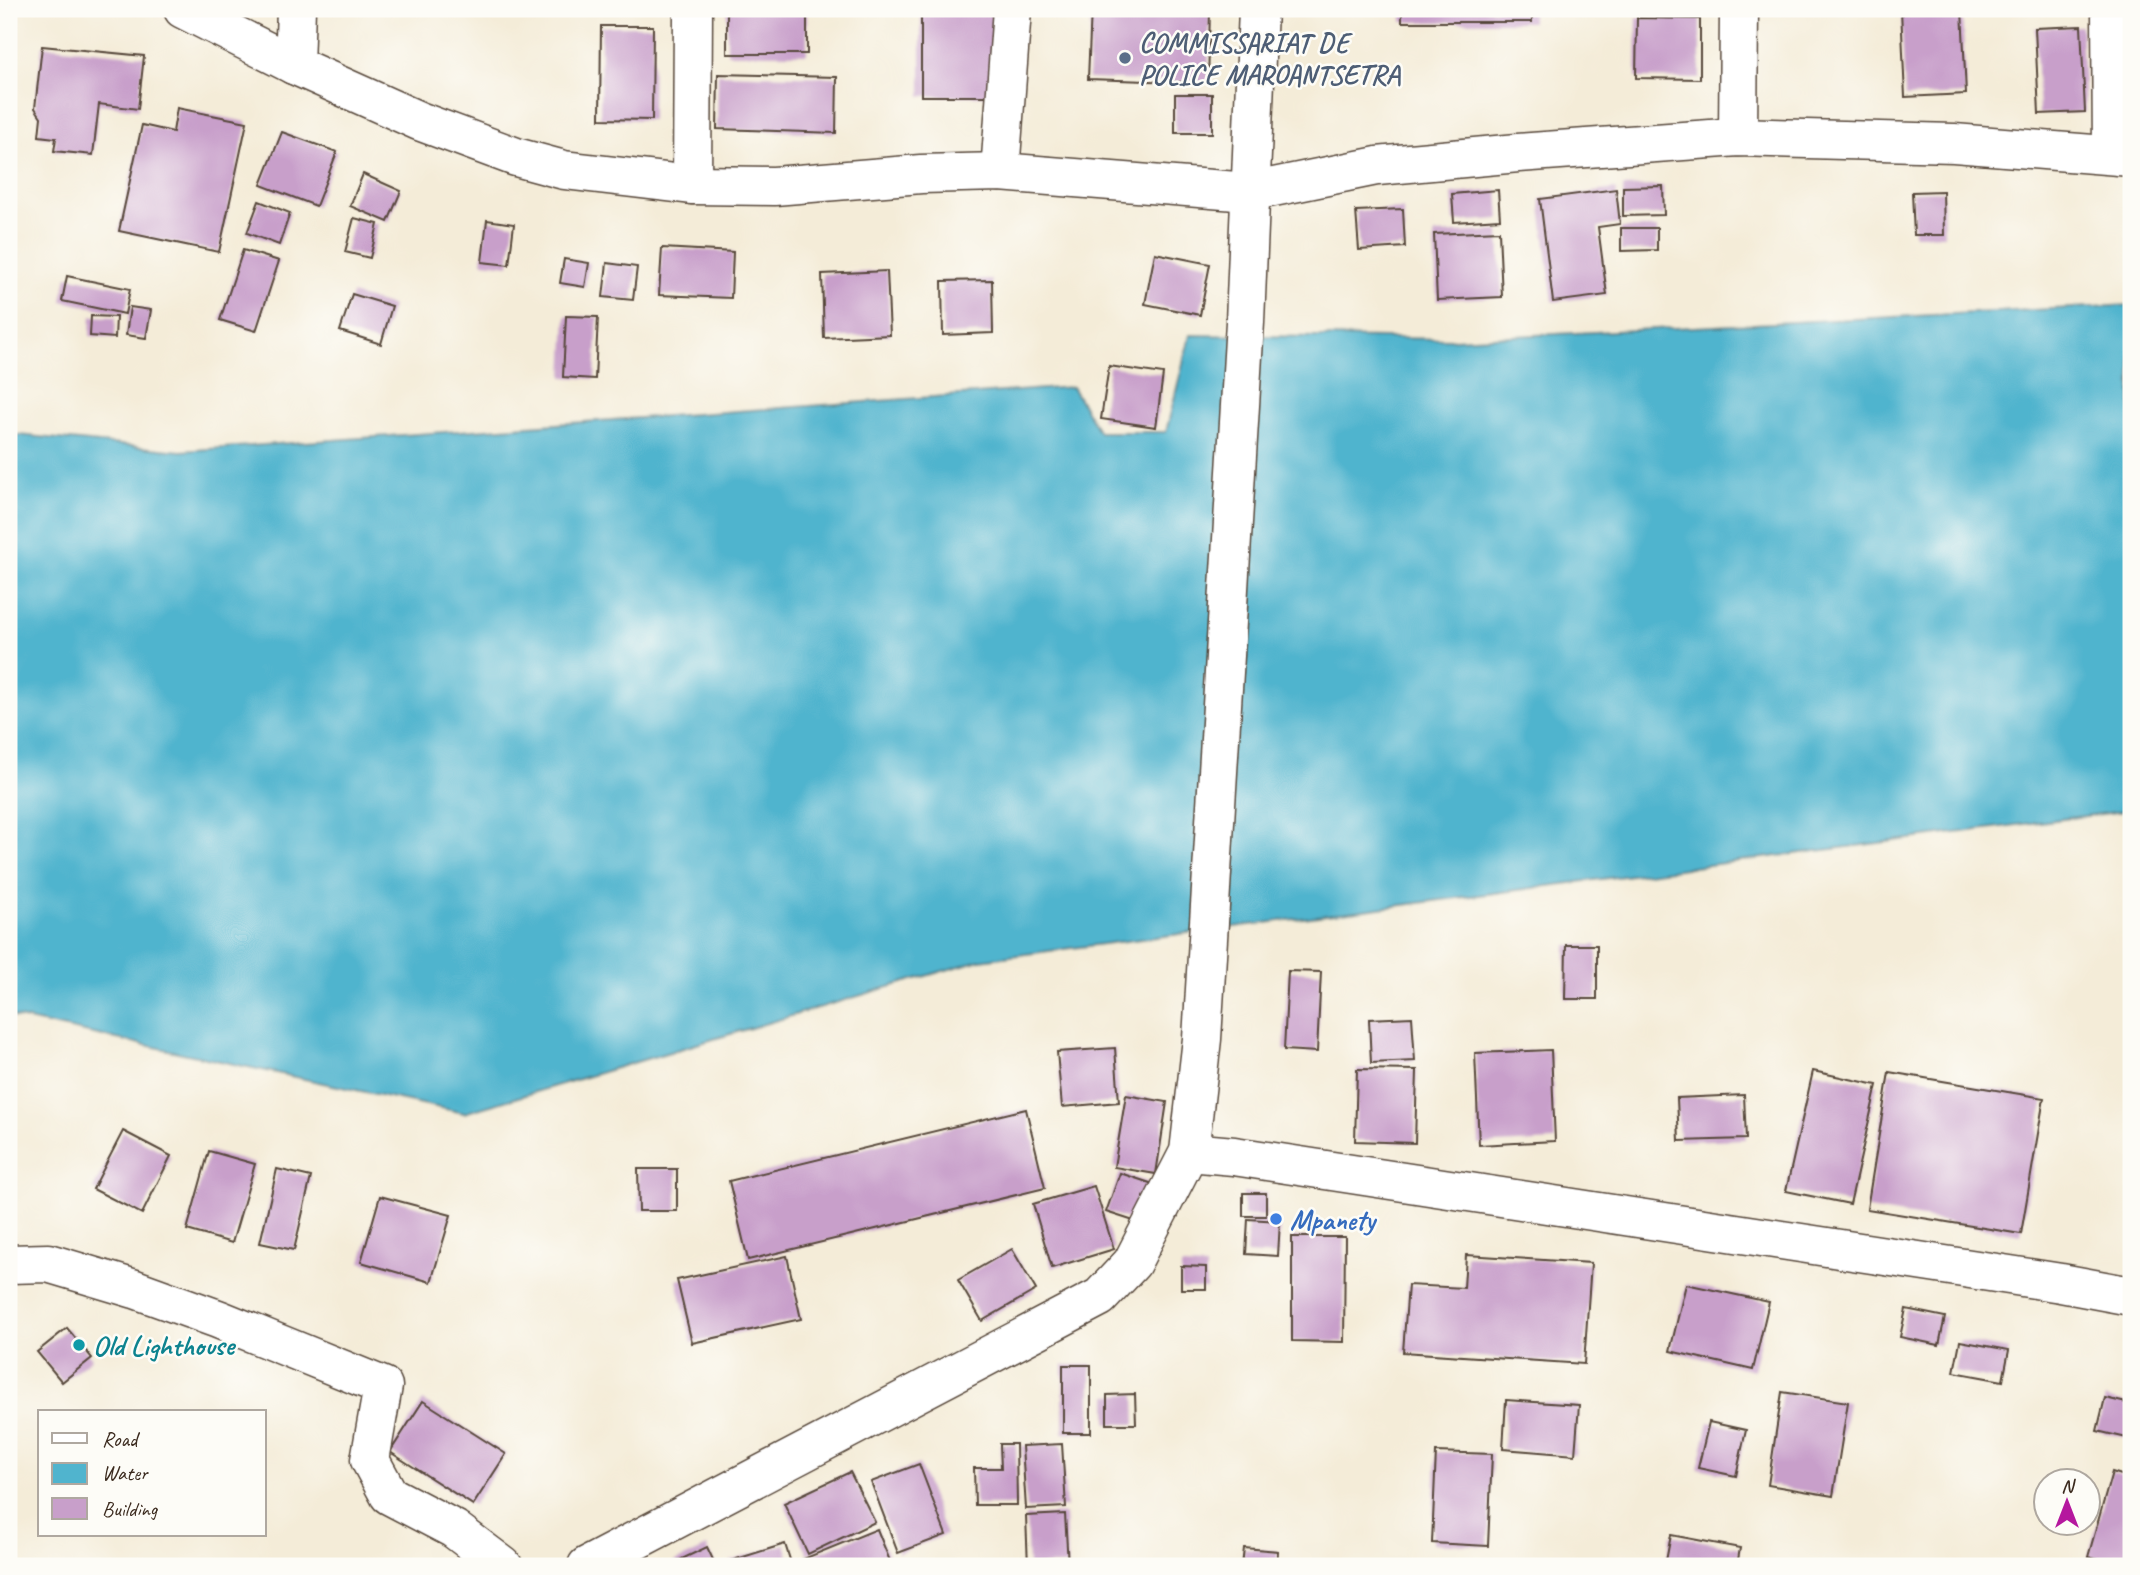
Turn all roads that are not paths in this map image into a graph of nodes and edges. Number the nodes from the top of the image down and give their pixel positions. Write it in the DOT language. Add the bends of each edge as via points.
graph roads {
  1 [pos="183,9"];
  2 [pos="296,9"];
  3 [pos="693,9"];
  4 [pos="1012,9"];
  5 [pos="1258,9"];
  6 [pos="1739,9"];
  7 [pos="2111,9"];
  8 [pos="295,65"];
  9 [pos="1738,137"];
  10 [pos="2122,156"];
  11 [pos="1000,172"];
  12 [pos="692,185"];
  13 [pos="1249,192"];
  14 [pos="1189,1152"];
  15 [pos="9,1264"];
  16 [pos="2131,1296"];
  17 [pos="503,1566"];
  18 [pos="587,1566"];
  1 -- 8 [label="street"];
  2 -- 8 [label="street"];
  3 -- 12 [label="street"];
  4 -- 11 [label="street"];
  5 -- 13 [label="street"];
  6 -- 9 [label="street"];
  7 -- 10 [label="street"];
  8 -- 12 [label="street" via="419,121 516,157 564,170"];
  9 -- 10 [label="street" via="1954,143"];
  9 -- 13 [label="street" via="1377,166"];
  11 -- 12 [label="street" via="774,186"];
  11 -- 13 [label="street"];
  13 -- 14 [label="street" via="1202,1039"];
  14 -- 16 [label="street"];
  14 -- 18 [label="street" via="1132,1263 1100,1297"];
  15 -- 17 [label="street" via="48,1263 135,1289 383,1386 370,1460 389,1495 454,1529"];
}
